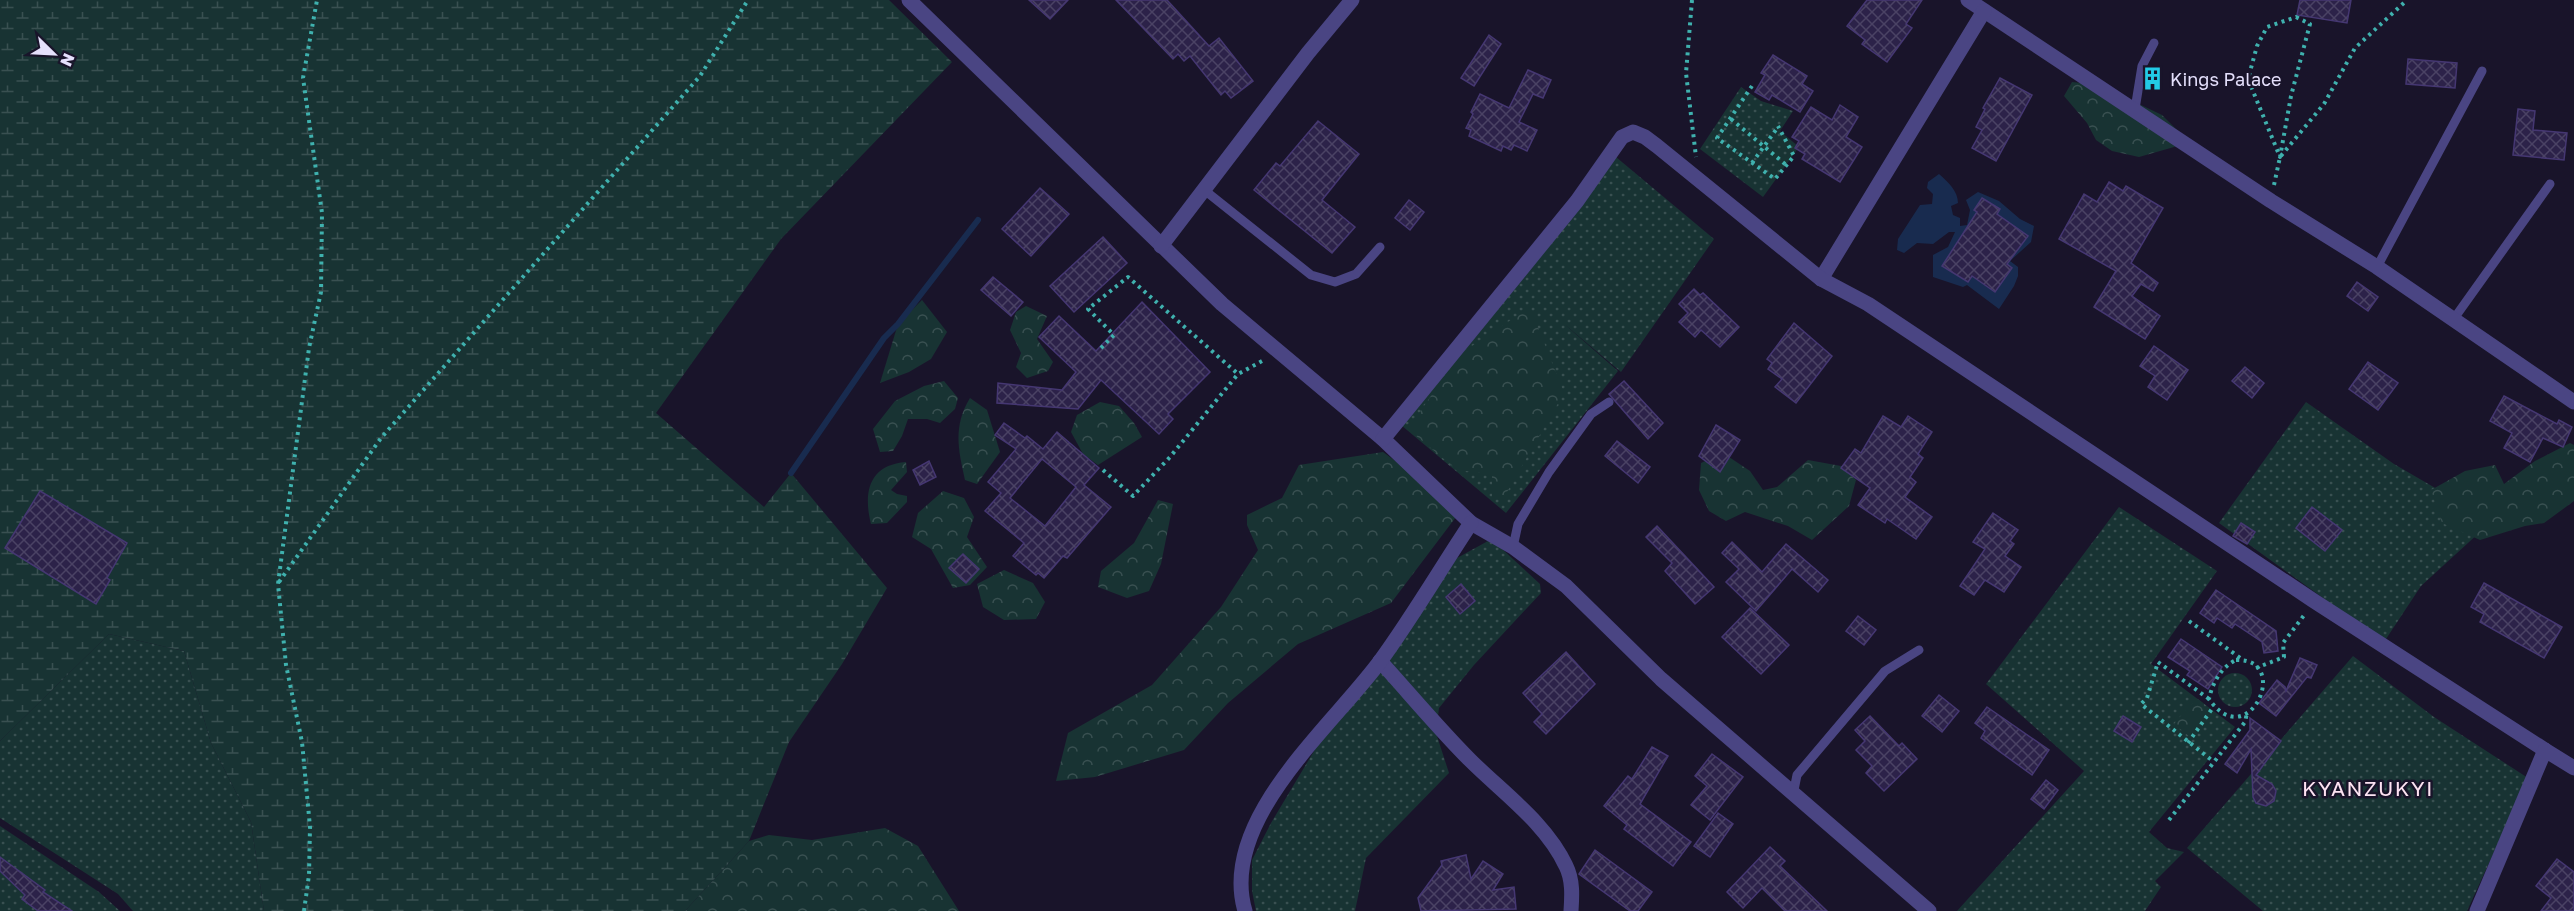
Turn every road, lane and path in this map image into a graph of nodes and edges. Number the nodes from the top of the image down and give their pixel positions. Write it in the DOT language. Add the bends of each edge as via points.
graph roads {
  1 [pos="317,0"];
  2 [pos="748,0"];
  3 [pos="909,0"];
  4 [pos="1692,0"];
  5 [pos="1968,0"];
  6 [pos="2407,0"];
  7 [pos="1353,1"];
  8 [pos="1984,11"];
  9 [pos="2154,43"];
  10 [pos="2482,71"];
  11 [pos="1752,86"];
  12 [pos="2135,109"];
  13 [pos="1731,119"];
  14 [pos="1764,146"];
  15 [pos="2280,157"];
  16 [pos="1752,163"];
  17 [pos="1785,164"];
  18 [pos="1700,181"];
  19 [pos="2550,184"];
  20 [pos="1203,189"];
  21 [pos="2271,201"];
  22 [pos="1161,246"];
  23 [pos="1380,247"];
  24 [pos="2377,267"];
  25 [pos="1821,279"];
  26 [pos="2453,320"];
  27 [pos="1101,348"];
  28 [pos="1278,353"];
  29 [pos="1238,374"];
  30 [pos="1609,402"];
  31 [pos="2574,402"];
  32 [pos="1383,439"];
  33 [pos="1103,470"];
  34 [pos="1471,523"];
  35 [pos="1513,547"];
  36 [pos="278,584"];
  37 [pos="2314,601"];
  38 [pos="2189,621"];
  39 [pos="1919,650"];
  40 [pos="2243,660"];
  41 [pos="1380,661"];
  42 [pos="2256,668"];
  43 [pos="2209,699"];
  44 [pos="2214,706"];
  45 [pos="2248,713"];
  46 [pos="2188,743"];
  47 [pos="2545,750"];
  48 [pos="2214,762"];
  49 [pos="2574,768"];
  50 [pos="1793,795"];
  51 [pos="2169,820"];
  52 [pos="304,911"];
  53 [pos="1245,911"];
  54 [pos="1571,911"];
  55 [pos="1929,911"];
  56 [pos="2477,911"];
  1 -- 36 [label="path" via="303,78 322,213 321,292 309,348"];
  2 -- 36 [label="path" via="700,76 381,438"];
  3 -- 22 [label="street"];
  4 -- 18 [label="path" via="1686,73"];
  5 -- 8 [label="street"];
  6 -- 15 [label="path" via="2355,48 2324,104"];
  7 -- 20 [label="street"];
  8 -- 12 [label="street"];
  8 -- 25 [label="street"];
  9 -- 12 [label="lane" via="2142,66"];
  10 -- 24 [label="lane"];
  11 -- 13 [label="path"];
  12 -- 21 [label="street"];
  13 -- 14 [label="path"];
  13 -- 16 [label="path" via="1717,138"];
  14 -- 16 [label="path"];
  14 -- 17 [label="path"];
  14 -- 17 [label="path" via="1778,126 1794,156"];
  15 -- 15 [label="path" via="2310,24 2296,17 2267,27 2248,79"];
  15 -- 21 [label="path"];
  16 -- 17 [label="path" via="1774,179"];
  18 -- 25 [label="street"];
  18 -- 32 [label="street" via="1646,137 1633,132 1622,137 1577,201"];
  19 -- 26 [label="lane"];
  20 -- 22 [label="street"];
  20 -- 23 [label="lane" via="1311,275 1335,282 1356,274"];
  21 -- 24 [label="street"];
  22 -- 28 [label="street"];
  24 -- 26 [label="street"];
  25 -- 37 [label="street" via="1868,304"];
  26 -- 31 [label="street"];
  27 -- 29 [label="path" via="1114,335 1088,309 1128,277"];
  28 -- 29 [label="path"];
  28 -- 32 [label="street"];
  29 -- 33 [label="path" via="1133,496"];
  30 -- 35 [label="lane" via="1591,414 1548,472 1518,524"];
  32 -- 34 [label="street"];
  34 -- 35 [label="street"];
  34 -- 41 [label="street"];
  35 -- 50 [label="street" via="1566,586 1661,679"];
  36 -- 52 [label="path" via="286,665 302,742 310,827"];
  37 -- 42 [label="path" via="2283,643 2284,657"];
  37 -- 47 [label="street"];
  38 -- 40 [label="path"];
  39 -- 50 [label="lane" via="1885,671 1797,775"];
  40 -- 42 [label="path"];
  40 -- 43 [label="path" via="2229,663 2213,684"];
  41 -- 53 [label="street" via="1290,768 1257,822 1243,855 1239,893"];
  41 -- 54 [label="street" via="1469,759 1553,843 1567,867 1573,891"];
  42 -- 45 [label="path" via="2264,689 2256,707"];
  43 -- 44 [label="path"];
  43 -- 46 [label="path" via="2158,662 2147,698 2141,704"];
  44 -- 45 [label="path" via="2230,715"];
  44 -- 46 [label="path"];
  45 -- 48 [label="path" via="2246,722"];
  46 -- 48 [label="path"];
  47 -- 49 [label="street"];
  47 -- 56 [label="street"];
  48 -- 51 [label="path"];
  50 -- 55 [label="street"];
}
